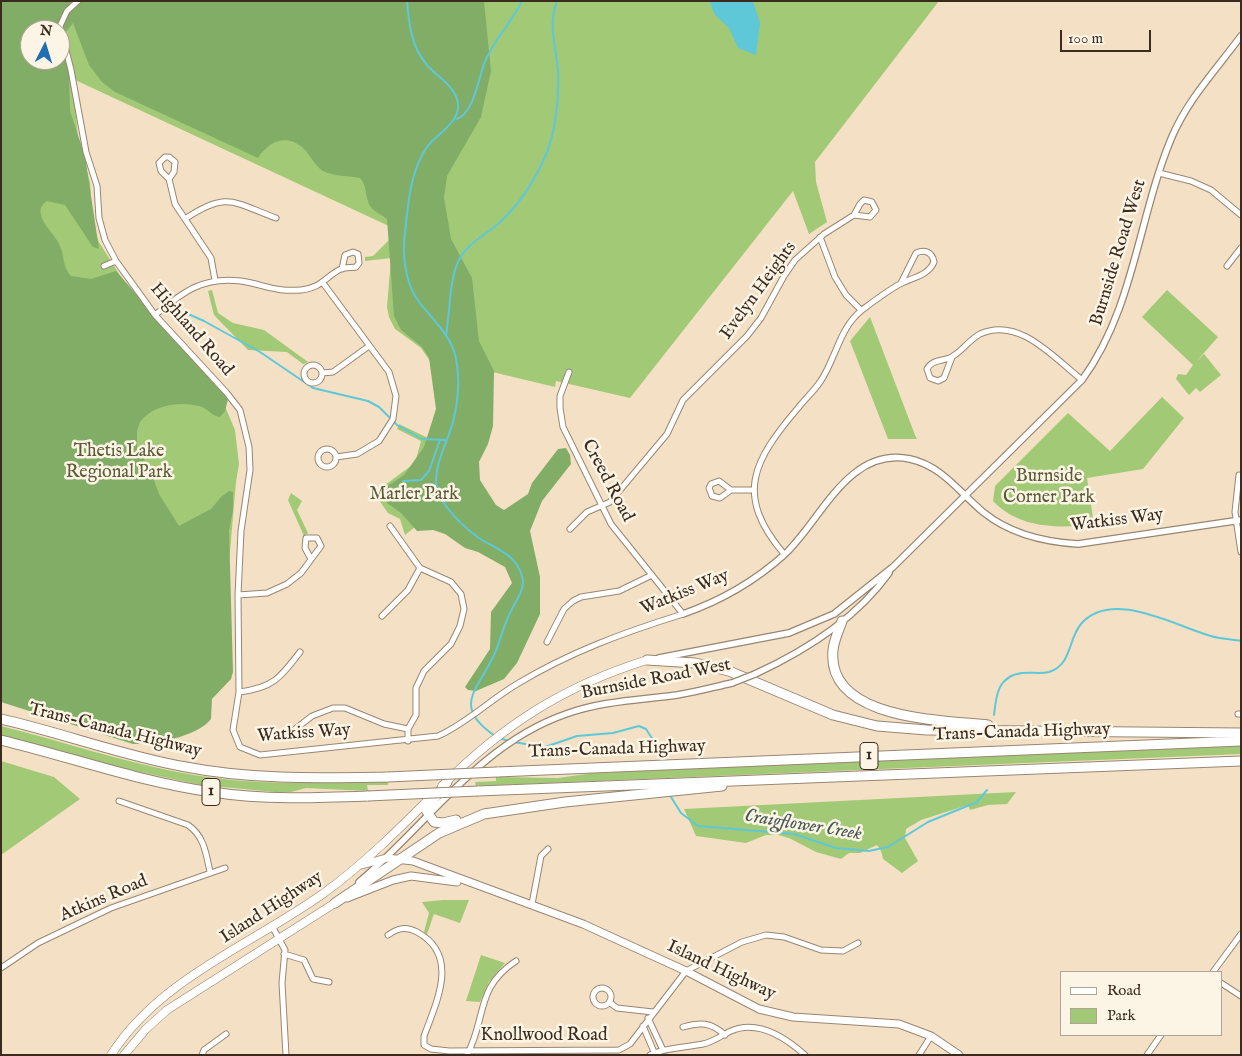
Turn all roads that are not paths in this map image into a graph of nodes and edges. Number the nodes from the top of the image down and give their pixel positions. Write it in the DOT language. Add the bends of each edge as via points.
graph roads {
  1 [pos="78,1"];
  2 [pos="1241,36"];
  3 [pos="1159,172"];
  4 [pos="169,179"];
  5 [pos="1241,215"];
  6 [pos="854,216"];
  7 [pos="276,218"];
  8 [pos="185,219"];
  9 [pos="820,237"];
  10 [pos="1241,248"];
  11 [pos="116,261"];
  12 [pos="104,266"];
  13 [pos="1227,266"];
  14 [pos="342,269"];
  15 [pos="215,280"];
  16 [pos="323,284"];
  17 [pos="901,284"];
  18 [pos="861,310"];
  19 [pos="155,315"];
  20 [pos="368,346"];
  21 [pos="952,357"];
  22 [pos="569,372"];
  23 [pos="322,373"];
  24 [pos="1082,380"];
  25 [pos="336,457"];
  26 [pos="1240,475"];
  27 [pos="731,490"];
  28 [pos="754,490"];
  29 [pos="966,496"];
  30 [pos="600,505"];
  31 [pos="1238,521"];
  32 [pos="390,526"];
  33 [pos="570,529"];
  34 [pos="1241,552"];
  35 [pos="784,554"];
  36 [pos="311,559"];
  37 [pos="420,568"];
  38 [pos="893,568"];
  39 [pos="652,575"];
  40 [pos="238,595"];
  41 [pos="683,614"];
  42 [pos="382,616"];
  43 [pos="842,621"];
  44 [pos="547,642"];
  45 [pos="300,652"];
  46 [pos="647,660"];
  47 [pos="239,692"];
  48 [pos="1,719"];
  49 [pos="408,729"];
  50 [pos="1043,731"];
  51 [pos="1241,733"];
  52 [pos="285,737"];
  53 [pos="1,740"];
  54 [pos="408,741"];
  55 [pos="1241,741"];
  56 [pos="1241,761"];
  57 [pos="772,780"];
  58 [pos="447,782"];
  59 [pos="119,801"];
  60 [pos="484,814"];
  61 [pos="429,817"];
  62 [pos="548,848"];
  63 [pos="387,858"];
  64 [pos="400,859"];
  65 [pos="361,865"];
  66 [pos="225,868"];
  67 [pos="210,872"];
  68 [pos="475,885"];
  69 [pos="335,903"];
  70 [pos="532,904"];
  71 [pos="272,926"];
  72 [pos="1241,934"];
  73 [pos="388,935"];
  74 [pos="279,939"];
  75 [pos="858,943"];
  76 [pos="284,954"];
  77 [pos="516,961"];
  78 [pos="1,968"];
  79 [pos="686,971"];
  80 [pos="1214,971"];
  81 [pos="329,982"];
  82 [pos="1222,984"];
  83 [pos="1241,996"];
  84 [pos="609,1002"];
  85 [pos="653,1012"];
  86 [pos="648,1018"];
  87 [pos="643,1026"];
  88 [pos="682,1028"];
  89 [pos="226,1034"];
  90 [pos="725,1034"];
  91 [pos="931,1036"];
  92 [pos="1160,1036"];
  93 [pos="662,1050"];
  94 [pos="469,1052"];
  95 [pos="588,1053"];
  96 [pos="652,1053"];
  97 [pos="111,1055"];
  98 [pos="124,1055"];
  99 [pos="202,1055"];
  100 [pos="286,1055"];
  101 [pos="804,1055"];
  102 [pos="919,1055"];
  103 [pos="959,1055"];
  104 [pos="1148,1055"];
  1 -- 11 [label="street, Highland Road" via="67,11 60,26 86,152 97,186 99,218 105,240"];
  2 -- 3 [label="street, Burnside Road West" via="1184,110"];
  3 -- 5 [label="street" via="1211,190"];
  3 -- 24 [label="street, Burnside Road West" via="1120,307 1104,347"];
  4 -- 8 [label="street" via="175,204"];
  6 -- 9 [label="street, Evelyn Heights"];
  7 -- 8 [label="street" via="231,201 217,201"];
  8 -- 15 [label="street" via="211,258"];
  9 -- 18 [label="street" via="835,278"];
  9 -- 30 [label="street, Evelyn Heights" via="795,260 747,336 684,400 656,448 610,502"];
  10 -- 13 [label="street"];
  11 -- 12 [label="street"];
  11 -- 19 [label="street, Highland Road"];
  14 -- 16 [label="street"];
  15 -- 16 [label="street" via="241,281 273,290 303,290"];
  15 -- 19 [label="street" via="182,292"];
  16 -- 20 [label="street"];
  17 -- 17 [label="street" via="917,278 932,266 934,262 930,254 925,251 916,253"];
  17 -- 18 [label="street"];
  18 -- 28 [label="street" via="849,324 820,382 763,453"];
  19 -- 40 [label="street, Highland Road" via="240,410 249,447 250,470 241,531"];
  20 -- 23 [label="street" via="333,372"];
  20 -- 25 [label="street" via="389,372 395,388 393,419 373,446 357,454"];
  21 -- 21 [label="street" via="931,364 927,372 930,378 938,381 944,378"];
  21 -- 24 [label="street" via="978,335 993,330 1009,330 1024,335"];
  22 -- 30 [label="street, Creed Road" via="560,396 561,418"];
  24 -- 29 [label="street, Burnside Road West"];
  26 -- 31 [label="street"];
  27 -- 28 [label="street"];
  28 -- 35 [label="street" via="762,523"];
  29 -- 31 [label="street, Watkiss Way" via="992,518 1013,530 1056,543 1078,544"];
  29 -- 35 [label="street, Watkiss Way" via="938,470 917,461 904,458 876,462 860,469 842,484"];
  29 -- 38 [label="street, Burnside Road West"];
  30 -- 33 [label="street, Evelyn Heights" via="587,512"];
  30 -- 39 [label="street, Creed Road"];
  31 -- 34 [label="street"];
  32 -- 37 [label="street"];
  35 -- 41 [label="street, Watkiss Way" via="731,593"];
  36 -- 40 [label="street" via="287,584 266,593"];
  37 -- 42 [label="street" via="408,590"];
  37 -- 49 [label="street" via="451,582 461,594 464,608 451,644 424,671 416,688 416,715"];
  38 -- 43 [label="street, Burnside Road West"];
  38 -- 46 [label="street, Burnside Road West" via="834,614 790,633"];
  39 -- 41 [label="street, Creed Road"];
  39 -- 44 [label="street" via="619,591 572,601 564,609"];
  40 -- 47 [label="street, Highland Road"];
  41 -- 54 [label="street, Watkiss Way" via="575,652 516,684 438,736"];
  43 -- 50 [label="highway" via="833,652 836,672 848,691 868,706 901,714"];
  43 -- 61 [label="street, Burnside Road West, bridge" via="796,654 732,683 677,695 605,703 566,714 522,734 491,754"];
  45 -- 47 [label="street" via="272,684 259,690"];
  46 -- 50 [label="highway" via="695,663 729,671 832,715 877,726"];
  46 -- 58 [label="main road, Burnside Road West" via="616,670 530,712 487,744"];
  47 -- 54 [label="street, Watkiss Way" via="233,723 235,738 240,747 252,753 260,755"];
  48 -- 55 [label="highway, Trans-Canada Highway / 1, bridge" via="142,758 200,770 272,777 388,777"];
  49 -- 52 [label="street" via="384,724 345,708 333,708 312,716"];
  49 -- 54 [label="street"];
  50 -- 51 [label="highway"];
  53 -- 57 [label="highway, Trans-Canada Highway / 1, bridge" via="148,780 213,792 288,797"];
  56 -- 57 [label="highway, Trans-Canada Highway / 1"];
  57 -- 60 [label="highway"];
  58 -- 61 [label="highway" via="426,810"];
  58 -- 65 [label="main road, Burnside Road West"];
  59 -- 67 [label="street" via="188,825 197,832"];
  60 -- 61 [label="highway" via="443,823 434,822"];
  60 -- 64 [label="highway" via="439,833"];
  61 -- 63 [label="street, Burnside Road West"];
  62 -- 70 [label="street" via="541,856"];
  63 -- 64 [label="main road, Island Highway"];
  63 -- 65 [label="main road, Island Highway"];
  63 -- 69 [label="street, Burnside Road West"];
  64 -- 68 [label="main road, Island Highway"];
  64 -- 69 [label="highway"];
  65 -- 71 [label="main road, Island Highway"];
  66 -- 67 [label="street, Atkins Road"];
  67 -- 78 [label="street, Atkins Road" via="111,908 38,943"];
  68 -- 69 [label="main road, Island Highway" via="410,876"];
  68 -- 70 [label="main road, Island Highway"];
  69 -- 74 [label="main road, Island Highway"];
  70 -- 79 [label="main road, Island Highway"];
  71 -- 74 [label="street"];
  71 -- 97 [label="main road, Island Highway" via="164,997 130,1030"];
  72 -- 80 [label="street"];
  73 -- 94 [label="street, Knollwood Road" via="403,927 412,929 432,944 443,965 424,1045 431,1049"];
  74 -- 76 [label="street"];
  74 -- 98 [label="main road, Island Highway" via="167,1010"];
  75 -- 79 [label="street" via="843,951 821,950 784,937 766,935 742,942"];
  76 -- 81 [label="street" via="304,960 313,980"];
  76 -- 100 [label="street" via="282,983"];
  77 -- 94 [label="street" via="502,970 490,986"];
  79 -- 85 [label="street, Knollwood Road"];
  79 -- 91 [label="main road, Island Highway" via="758,1009 793,1018 899,1024"];
  82 -- 83 [label="street"];
  84 -- 85 [label="street" via="617,1008"];
  85 -- 86 [label="street, Knollwood Road"];
  86 -- 87 [label="street, Knollwood Road"];
  86 -- 93 [label="street"];
  87 -- 95 [label="street, Knollwood Road" via="624,1048"];
  87 -- 96 [label="street"];
  88 -- 90 [label="street" via="698,1023 708,1024"];
  89 -- 99 [label="street"];
  90 -- 93 [label="street" via="706,1044"];
  90 -- 101 [label="street" via="758,1028 787,1039"];
  91 -- 102 [label="street"];
  91 -- 103 [label="main road, Island Highway"];
  92 -- 104 [label="street"];
  93 -- 96 [label="street"];
  94 -- 95 [label="street, Knollwood Road"];
}
